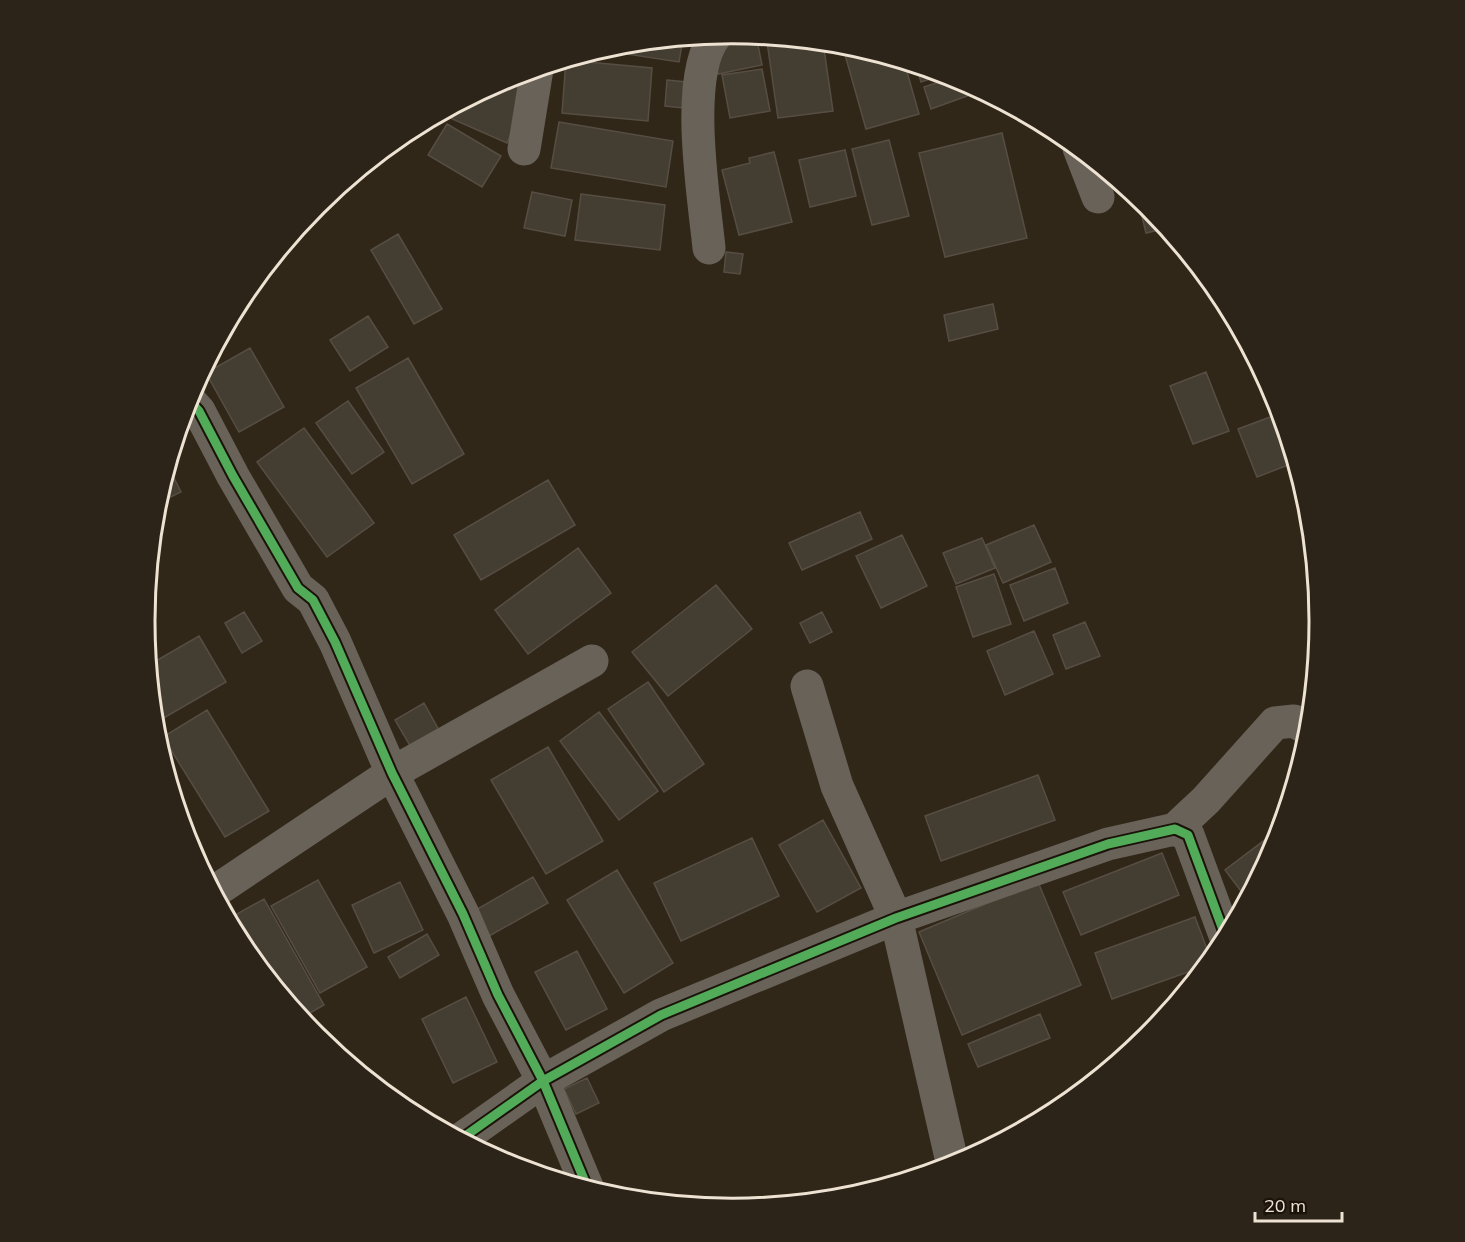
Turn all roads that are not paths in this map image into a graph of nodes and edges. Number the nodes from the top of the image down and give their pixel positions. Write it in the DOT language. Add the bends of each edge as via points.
graph roads {
  1 [pos="709,45"];
  2 [pos="535,78"];
  3 [pos="524,149"];
  4 [pos="1084,163"];
  5 [pos="1098,197"];
  6 [pos="709,248"];
  7 [pos="196,408"];
  8 [pos="592,661"];
  9 [pos="807,686"];
  10 [pos="1300,725"];
  11 [pos="392,773"];
  12 [pos="1175,829"];
  13 [pos="221,887"];
  14 [pos="896,918"];
  15 [pos="1223,927"];
  16 [pos="543,1081"];
  17 [pos="469,1134"];
  18 [pos="951,1156"];
  19 [pos="584,1179"];
  1 -- 6 [label="street" via="699,82 699,144"];
  2 -- 3 [label="street"];
  4 -- 5 [label="street"];
  7 -- 11 [label="street" via="298,588 313,600"];
  8 -- 11 [label="street"];
  9 -- 14 [label="street" via="837,786"];
  10 -- 12 [label="street" via="1294,721 1275,723"];
  11 -- 13 [label="street"];
  11 -- 16 [label="street"];
  12 -- 14 [label="street" via="1108,844"];
  12 -- 15 [label="street" via="1188,835"];
  14 -- 16 [label="street" via="661,1015"];
  14 -- 18 [label="street"];
  16 -- 17 [label="street"];
  16 -- 19 [label="street"];
}
